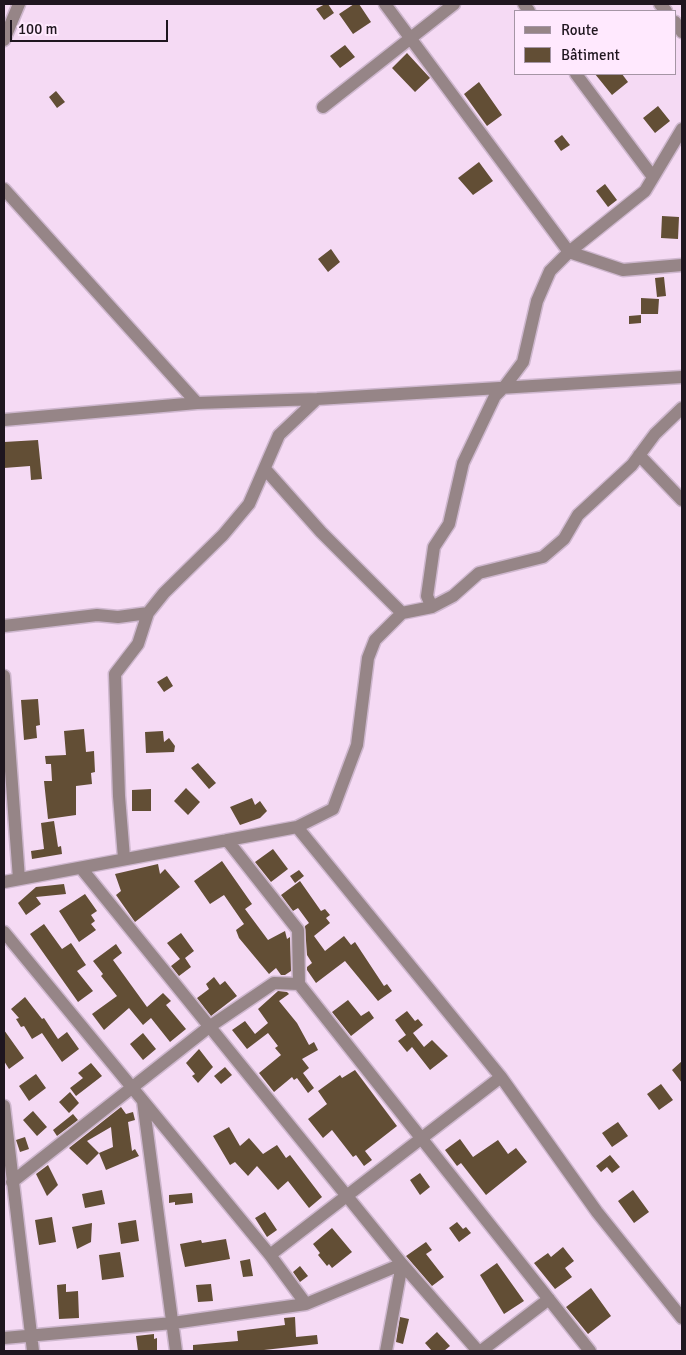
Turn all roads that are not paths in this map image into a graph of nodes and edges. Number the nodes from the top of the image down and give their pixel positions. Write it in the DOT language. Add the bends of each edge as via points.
graph roads {
  1 [pos="18,4"];
  2 [pos="385,4"];
  3 [pos="454,4"];
  4 [pos="411,38"];
  5 [pos="4,40"];
  6 [pos="577,75"];
  7 [pos="323,107"];
  8 [pos="682,129"];
  9 [pos="654,177"];
  10 [pos="4,190"];
  11 [pos="569,252"];
  12 [pos="682,265"];
  13 [pos="682,377"];
  14 [pos="505,386"];
  15 [pos="317,399"];
  16 [pos="197,404"];
  17 [pos="682,408"];
  18 [pos="4,420"];
  19 [pos="639,455"];
  20 [pos="265,469"];
  21 [pos="682,500"];
  22 [pos="432,606"];
  23 [pos="148,613"];
  24 [pos="402,613"];
  25 [pos="4,626"];
  26 [pos="4,676"];
  27 [pos="297,827"];
  28 [pos="227,840"];
  29 [pos="124,858"];
  30 [pos="81,868"];
  31 [pos="20,880"];
  32 [pos="4,882"];
  33 [pos="4,932"];
  34 [pos="299,984"];
  35 [pos="209,1027"];
  36 [pos="501,1077"];
  37 [pos="132,1086"];
  38 [pos="143,1101"];
  39 [pos="4,1106"];
  40 [pos="420,1137"];
  41 [pos="12,1182"];
  42 [pos="346,1196"];
  43 [pos="270,1255"];
  44 [pos="402,1264"];
  45 [pos="549,1300"];
  46 [pos="306,1304"];
  47 [pos="682,1318"];
  48 [pos="173,1323"];
  49 [pos="32,1335"];
  50 [pos="4,1338"];
  51 [pos="33,1351"];
  52 [pos="176,1351"];
  53 [pos="386,1351"];
  54 [pos="478,1351"];
  55 [pos="482,1351"];
  56 [pos="589,1351"];
  1 -- 5 [label="street"];
  2 -- 4 [label="street"];
  3 -- 4 [label="street"];
  4 -- 7 [label="street"];
  4 -- 11 [label="street"];
  6 -- 9 [label="street"];
  8 -- 9 [label="street"];
  9 -- 11 [label="street" via="645,191"];
  10 -- 16 [label="street"];
  11 -- 12 [label="street" via="623,270"];
  11 -- 14 [label="street" via="550,271 537,301 523,362"];
  13 -- 14 [label="street"];
  14 -- 15 [label="street"];
  14 -- 22 [label="street" via="495,396 462,463 449,524 434,547 427,596"];
  15 -- 16 [label="street"];
  15 -- 20 [label="street" via="279,435"];
  16 -- 18 [label="street"];
  17 -- 19 [label="street"];
  19 -- 21 [label="street"];
  19 -- 22 [label="street" via="578,515 564,539 543,556 479,573 453,596"];
  20 -- 23 [label="street" via="249,504"];
  20 -- 24 [label="street" via="321,532"];
  22 -- 24 [label="street"];
  23 -- 25 [label="street" via="118,617 96,615"];
  23 -- 29 [label="street" via="138,644 115,674"];
  24 -- 27 [label="street" via="375,640 368,658 357,745 332,809"];
  26 -- 31 [label="street"];
  27 -- 28 [label="street"];
  27 -- 36 [label="street"];
  28 -- 29 [label="street"];
  28 -- 34 [label="street" via="298,930"];
  29 -- 30 [label="street"];
  30 -- 31 [label="street"];
  30 -- 35 [label="street"];
  31 -- 32 [label="street"];
  33 -- 37 [label="street"];
  34 -- 35 [label="street" via="274,983"];
  34 -- 40 [label="street"];
  35 -- 37 [label="street"];
  35 -- 42 [label="street"];
  36 -- 40 [label="street"];
  36 -- 47 [label="street" via="597,1212"];
  37 -- 38 [label="street"];
  37 -- 41 [label="street"];
  38 -- 43 [label="street"];
  38 -- 48 [label="street"];
  39 -- 41 [label="street"];
  40 -- 42 [label="street"];
  40 -- 45 [label="street"];
  41 -- 49 [label="street"];
  42 -- 43 [label="street"];
  42 -- 44 [label="street"];
  43 -- 46 [label="street"];
  44 -- 46 [label="street"];
  44 -- 53 [label="street"];
  44 -- 54 [label="street"];
  45 -- 55 [label="street"];
  45 -- 56 [label="street"];
  46 -- 48 [label="street"];
  48 -- 49 [label="street"];
  48 -- 52 [label="street"];
  49 -- 50 [label="street"];
  49 -- 51 [label="street"];
}
